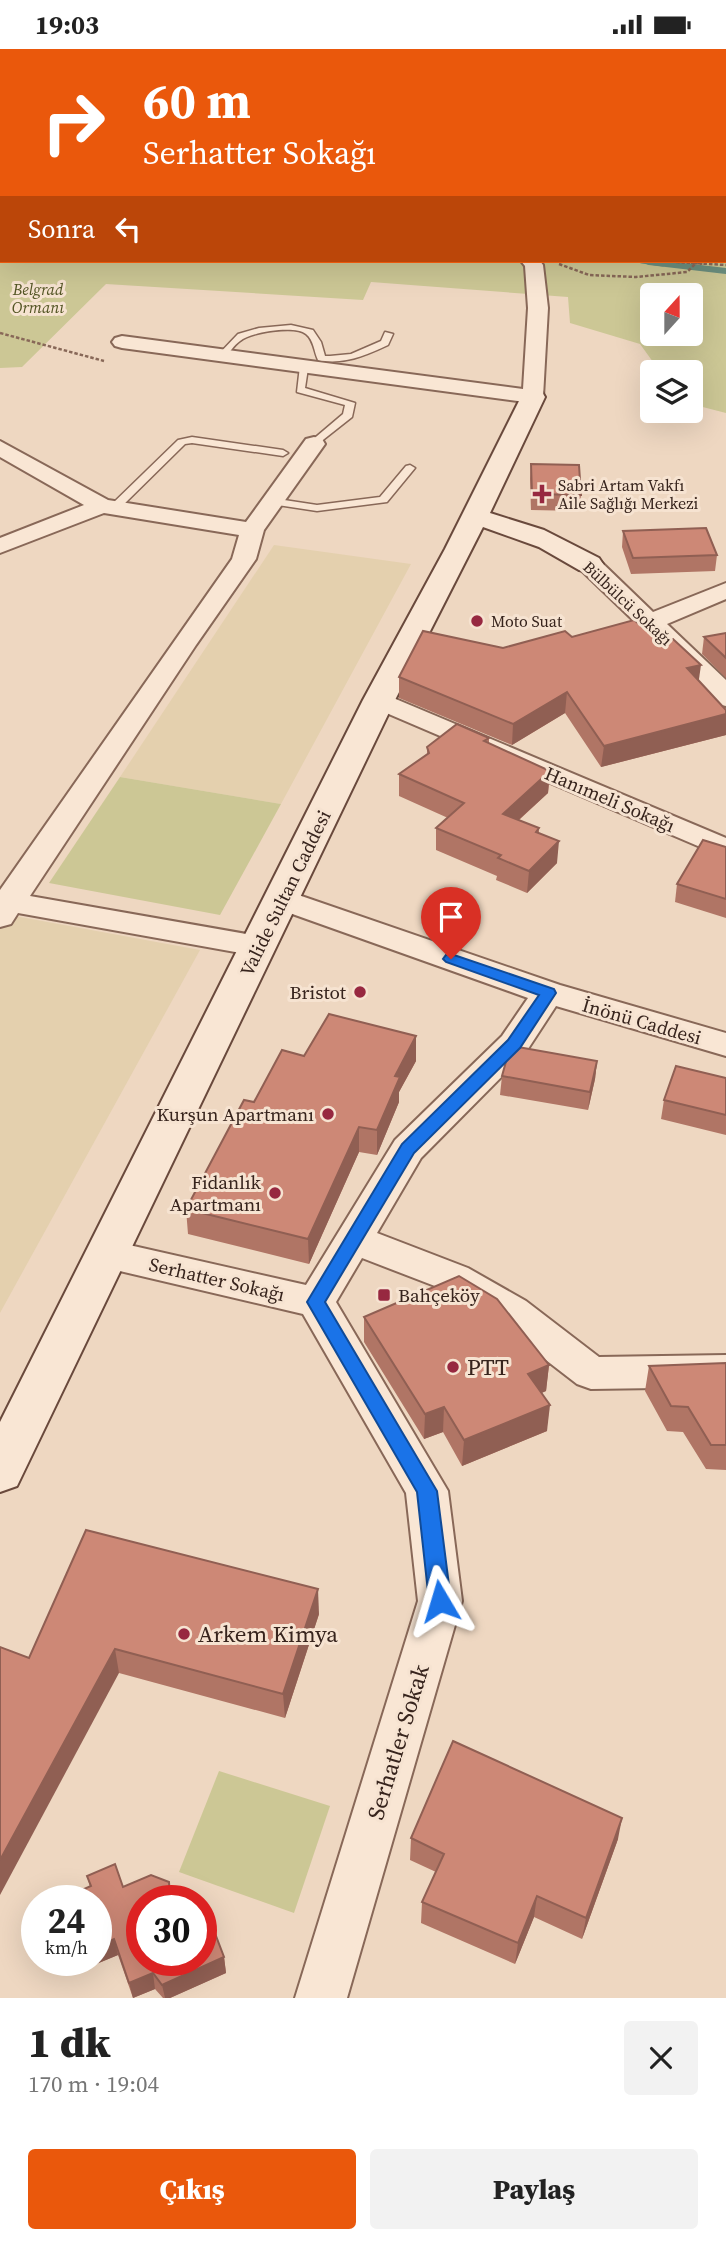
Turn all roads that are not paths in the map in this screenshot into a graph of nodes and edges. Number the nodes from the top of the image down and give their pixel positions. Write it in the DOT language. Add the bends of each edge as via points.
graph roads {
  1 [pos="532,263"];
  2 [pos="388,334"];
  3 [pos="122,342"];
  4 [pos="222,356"];
  5 [pos="334,366"];
  6 [pos="303,368"];
  7 [pos="533,397"];
  8 [pos="314,444"];
  9 [pos="0,448"];
  10 [pos="283,453"];
  11 [pos="410,468"];
  12 [pos="271,501"];
  13 [pos="108,507"];
  14 [pos="475,517"];
  15 [pos="252,530"];
  16 [pos="0,545"];
  17 [pos="589,564"];
  18 [pos="726,590"];
  19 [pos="648,623"];
  20 [pos="725,693"];
  21 [pos="379,700"];
  22 [pos="726,849"];
  23 [pos="281,899"];
  24 [pos="3,906"];
  25 [pos="258,946"];
  26 [pos="548,993"];
  27 [pos="726,1045"];
  28 [pos="355,1240"];
  29 [pos="107,1254"];
  30 [pos="316,1302"];
  31 [pos="726,1371"];
  32 [pos="0,1471"];
  33 [pos="321,1998"];
  1 -- 7 [label="street, Valide Sultan Caddesi" via="538,308"];
  2 -- 5 [label="lane" via="385,343"];
  3 -- 4 [label="street"];
  4 -- 5 [label="lane" via="236,338 295,326 309,331 321,358"];
  4 -- 6 [label="street"];
  5 -- 6 [label="street"];
  5 -- 7 [label="street"];
  6 -- 8 [label="lane" via="300,390 350,403 348,415"];
  7 -- 14 [label="street, Valide Sultan Caddesi"];
  8 -- 12 [label="street"];
  9 -- 13 [label="street"];
  10 -- 13 [label="lane" via="182,442"];
  11 -- 12 [label="lane" via="383,500 317,508"];
  12 -- 15 [label="street"];
  13 -- 15 [label="street"];
  13 -- 16 [label="street"];
  14 -- 17 [label="street, Bülbülcü Sokağı" via="562,546"];
  14 -- 21 [label="street, Valide Sultan Caddesi"];
  15 -- 24 [label="street" via="244,559"];
  17 -- 19 [label="street, Bülbülcü Sokağı"];
  18 -- 19 [label="street"];
  19 -- 20 [label="street, Bülbülcü Sokağı"];
  21 -- 22 [label="street, Hanımeli Sokağı"];
  21 -- 23 [label="street, Valide Sultan Caddesi"];
  23 -- 25 [label="street, Valide Sultan Caddesi"];
  23 -- 26 [label="street, İnönü Caddesi"];
  24 -- 25 [label="street"];
  25 -- 29 [label="street, Valide Sultan Caddesi"];
  26 -- 27 [label="street, İnönü Caddesi"];
  26 -- 28 [label="street" via="514,1044 408,1149"];
  28 -- 30 [label="street"];
  28 -- 31 [label="street" via="454,1278 512,1312 591,1373"];
  29 -- 30 [label="street, Serhatter Sokağı"];
  29 -- 32 [label="street, Valide Sultan Caddesi"];
  30 -- 33 [label="street, Serhatler Sokak" via="427,1491 440,1601"];
}
